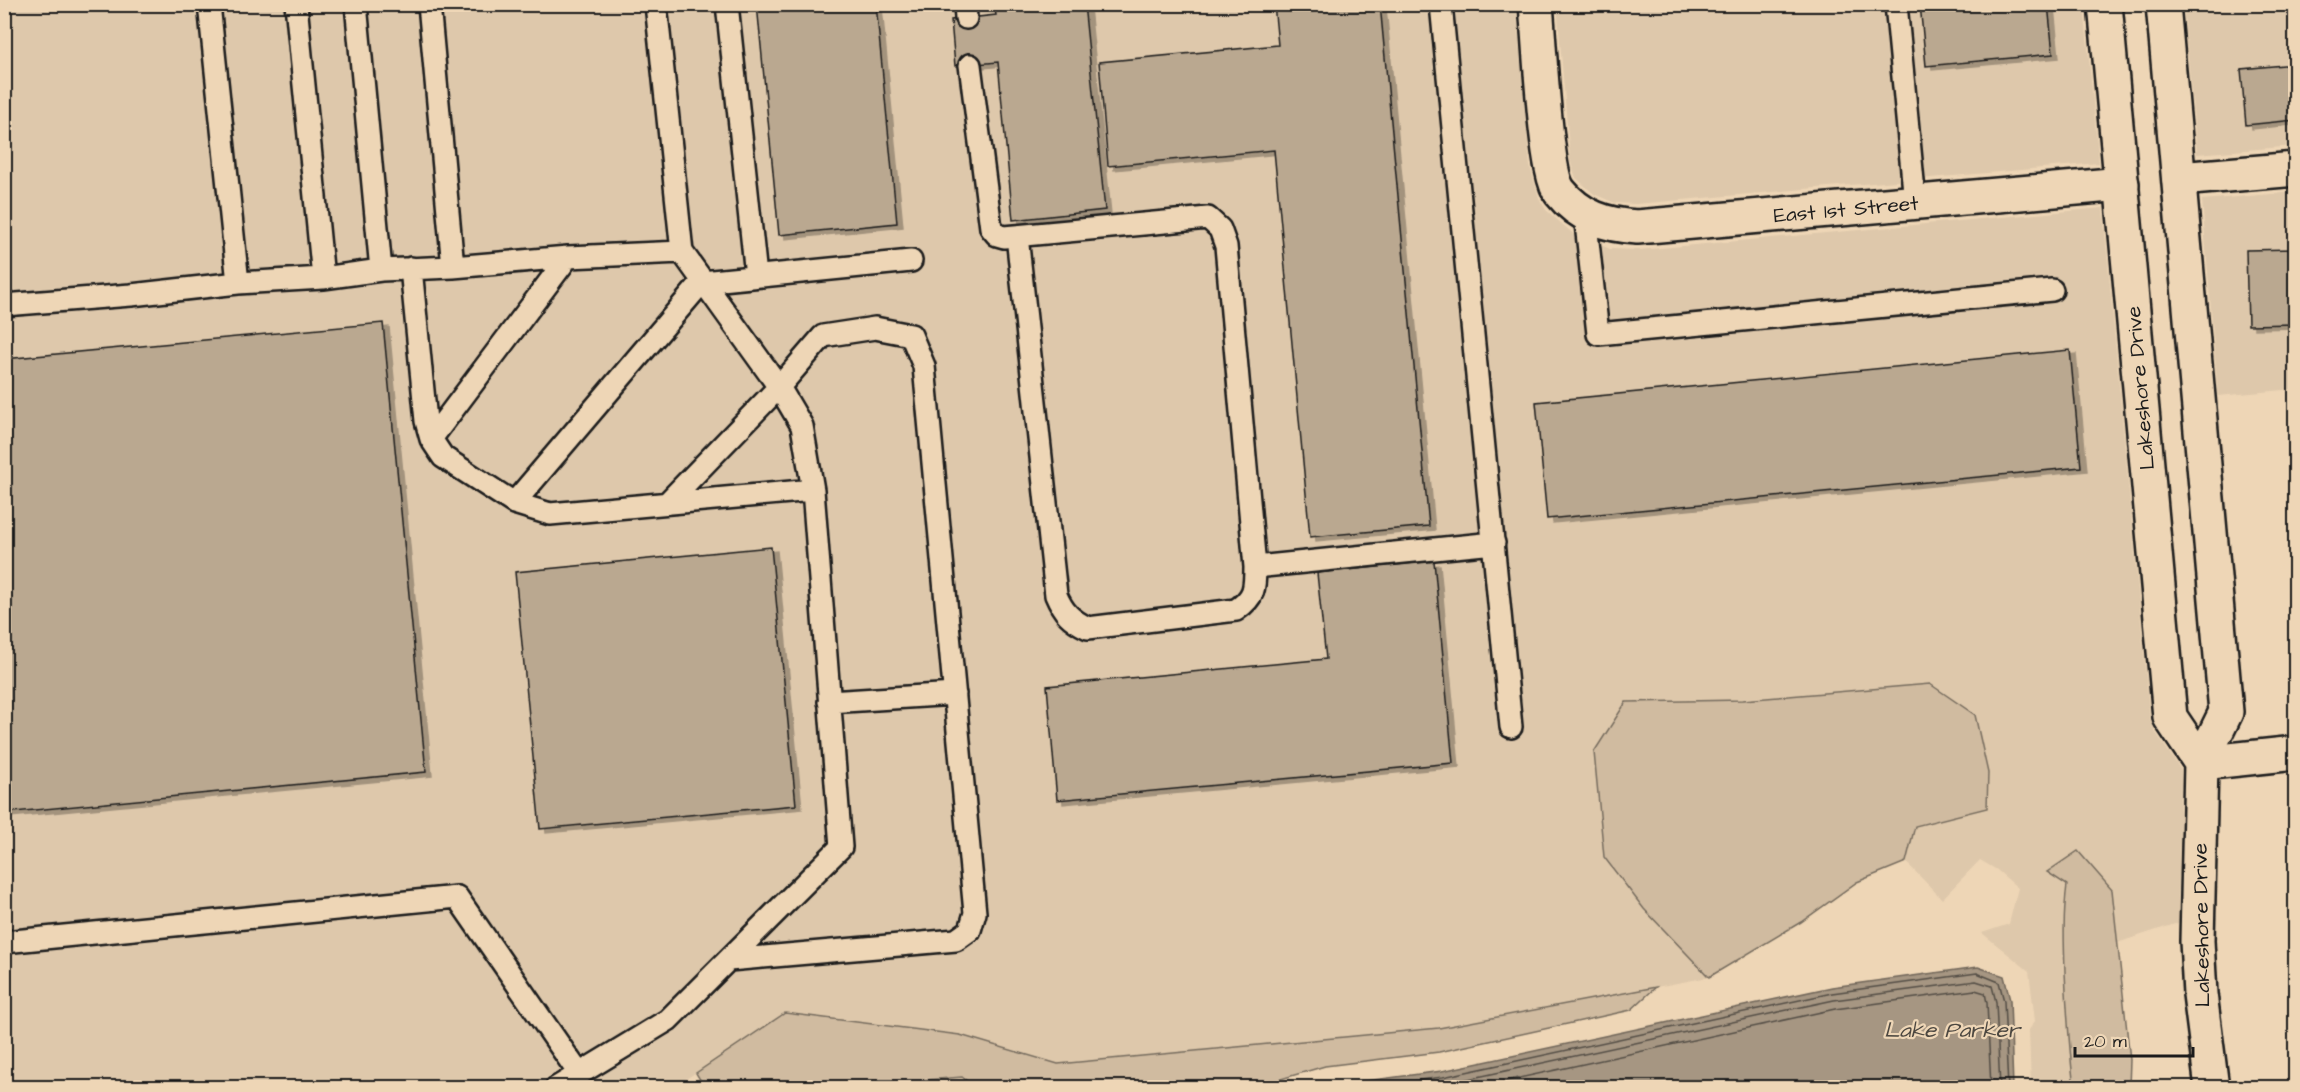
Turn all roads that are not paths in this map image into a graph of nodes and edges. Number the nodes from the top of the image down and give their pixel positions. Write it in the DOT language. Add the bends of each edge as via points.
graph roads {
  1 [pos="209,4"];
  2 [pos="297,4"];
  3 [pos="356,4"];
  4 [pos="429,4"];
  5 [pos="656,4"];
  6 [pos="727,4"];
  7 [pos="1442,4"];
  8 [pos="1536,4"];
  9 [pos="1896,4"];
  10 [pos="2105,4"];
  11 [pos="2163,4"];
  12 [pos="970,64"];
  13 [pos="2295,169"];
  14 [pos="2180,178"];
  15 [pos="2122,184"];
  16 [pos="1915,202"];
  17 [pos="1580,210"];
  18 [pos="1017,236"];
  19 [pos="682,252"];
  20 [pos="568,256"];
  21 [pos="911,261"];
  22 [pos="453,267"];
  23 [pos="411,268"];
  24 [pos="381,270"];
  25 [pos="756,276"];
  26 [pos="323,278"];
  27 [pos="702,282"];
  28 [pos="238,283"];
  29 [pos="2052,290"];
  30 [pos="4,305"];
  31 [pos="779,387"];
  32 [pos="431,439"];
  33 [pos="813,490"];
  34 [pos="514,503"];
  35 [pos="667,503"];
  36 [pos="1494,543"];
  37 [pos="1255,567"];
  38 [pos="955,694"];
  39 [pos="829,702"];
  40 [pos="1511,727"];
  41 [pos="2295,753"];
  42 [pos="2201,763"];
  43 [pos="4,942"];
  44 [pos="729,960"];
  45 [pos="580,1074"];
  46 [pos="556,1088"];
  47 [pos="2212,1088"];
  1 -- 28 [label="lane"];
  2 -- 26 [label="lane"];
  3 -- 24 [label="lane"];
  4 -- 22 [label="lane"];
  5 -- 19 [label="lane"];
  6 -- 25 [label="lane"];
  7 -- 36 [label="lane"];
  8 -- 17 [label="street" via="1550,164 1558,191"];
  9 -- 16 [label="lane"];
  10 -- 15 [label="street, Lakeshore Drive"];
  11 -- 14 [label="street, Lakeshore Drive"];
  12 -- 18 [label="lane" via="991,228 997,236"];
  13 -- 14 [label="street"];
  14 -- 42 [label="street, Lakeshore Drive" via="2226,712"];
  15 -- 16 [label="street, East 1st Street"];
  15 -- 42 [label="street, Lakeshore Drive" via="2170,717"];
  16 -- 17 [label="street, East 1st Street" via="1637,227 1611,226"];
  17 -- 29 [label="lane" via="1598,334"];
  18 -- 37 [label="lane" via="1208,218 1220,229 1226,246"];
  18 -- 37 [label="lane" via="1056,595 1061,608 1088,628 1236,610 1255,588"];
  19 -- 20 [label="lane"];
  19 -- 27 [label="lane"];
  20 -- 22 [label="lane"];
  20 -- 32 [label="lane"];
  21 -- 25 [label="lane"];
  22 -- 23 [label="lane"];
  23 -- 24 [label="lane"];
  23 -- 32 [label="lane"];
  24 -- 26 [label="lane"];
  25 -- 27 [label="lane"];
  26 -- 28 [label="lane"];
  27 -- 31 [label="lane"];
  27 -- 34 [label="lane"];
  28 -- 30 [label="lane"];
  31 -- 33 [label="lane" via="802,426"];
  31 -- 35 [label="lane"];
  31 -- 38 [label="lane" via="823,336 875,328 911,335 924,366"];
  32 -- 34 [label="lane" via="443,456"];
  33 -- 35 [label="lane"];
  33 -- 39 [label="lane"];
  34 -- 35 [label="lane" via="550,514"];
  36 -- 37 [label="lane"];
  36 -- 40 [label="lane"];
  38 -- 39 [label="lane"];
  38 -- 44 [label="lane" via="975,913 970,930 956,940"];
  39 -- 44 [label="lane" via="841,847"];
  41 -- 42 [label="street"];
  42 -- 47 [label="street, Lakeshore Drive" via="2197,941"];
  43 -- 45 [label="lane" via="457,897"];
  44 -- 45 [label="lane" via="668,1020"];
  45 -- 46 [label="lane"];
}
